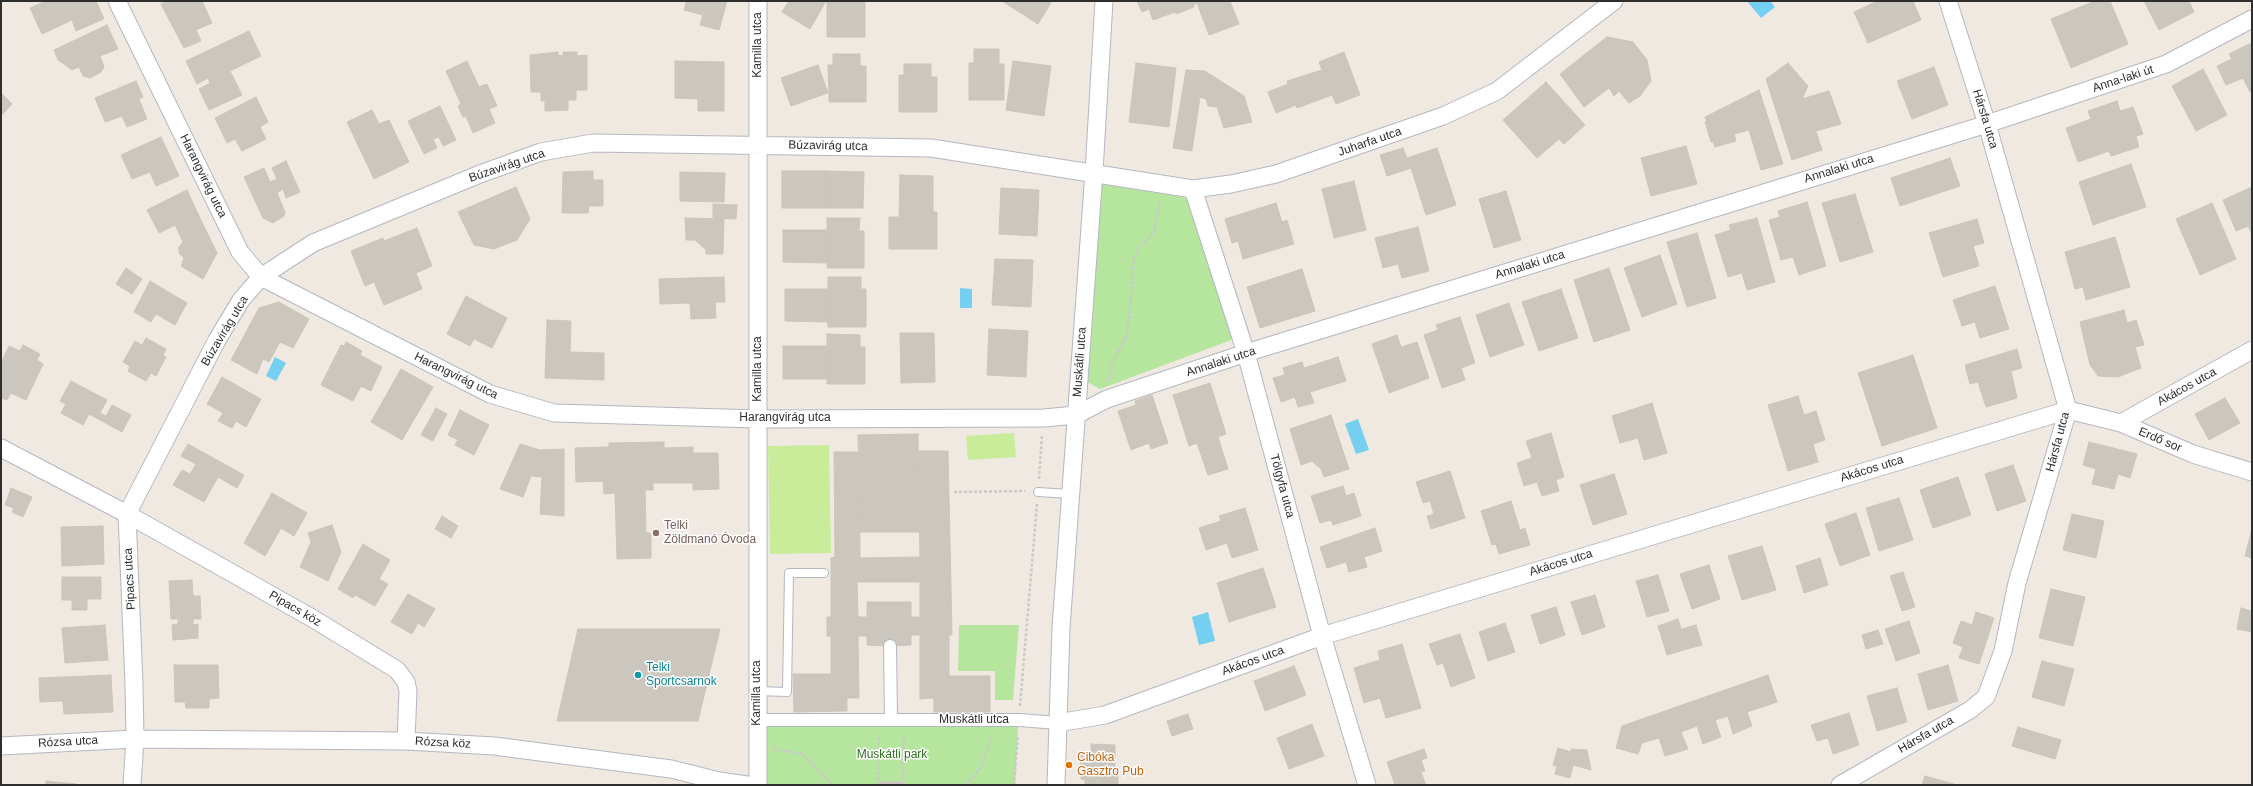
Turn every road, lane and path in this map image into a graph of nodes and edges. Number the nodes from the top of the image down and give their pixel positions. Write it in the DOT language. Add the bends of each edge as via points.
graph roads {
  1 [pos="117,1"];
  2 [pos="758,1"];
  3 [pos="1104,1"];
  4 [pos="1614,1"];
  5 [pos="1948,1"];
  6 [pos="2252,18"];
  7 [pos="1987,124"];
  8 [pos="758,144"];
  9 [pos="1094,172"];
  10 [pos="1162,184"];
  11 [pos="1193,189"];
  12 [pos="261,277"];
  13 [pos="2252,350"];
  14 [pos="1246,353"];
  15 [pos="1108,399"];
  16 [pos="2068,410"];
  17 [pos="1076,415"];
  18 [pos="1044,418"];
  19 [pos="758,419"];
  20 [pos="2121,423"];
  21 [pos="1,448"];
  22 [pos="2252,472"];
  23 [pos="954,492"];
  24 [pos="1038,492"];
  25 [pos="1070,494"];
  26 [pos="127,514"];
  27 [pos="824,573"];
  28 [pos="1322,636"];
  29 [pos="890,646"];
  30 [pos="757,692"];
  31 [pos="885,719"];
  32 [pos="904,719"];
  33 [pos="757,720"];
  34 [pos="1019,720"];
  35 [pos="993,721"];
  36 [pos="1058,723"];
  37 [pos="135,738"];
  38 [pos="406,741"];
  39 [pos="1,746"];
  40 [pos="758,747"];
  41 [pos="132,785"];
  42 [pos="747,785"];
  43 [pos="758,785"];
  44 [pos="832,785"];
  45 [pos="878,785"];
  46 [pos="903,785"];
  47 [pos="966,785"];
  48 [pos="1014,785"];
  49 [pos="1056,785"];
  50 [pos="1367,785"];
  51 [pos="1840,785"];
  1 -- 12 [label="street, Harangvirág utca" via="240,252"];
  2 -- 8 [label="street, Kamilla utca"];
  3 -- 9 [label="street, Muskátli utca"];
  4 -- 11 [label="street, Juharfa utca" via="1497,91 1443,116 1276,174"];
  5 -- 7 [label="street, Hársfa utca"];
  6 -- 7 [label="street, Anna-laki út" via="2166,64"];
  7 -- 14 [label="street, Annalaki utca"];
  7 -- 16 [label="street, Hársfa utca"];
  8 -- 9 [label="street, Búzavirág utca" via="931,148"];
  8 -- 12 [label="street, Búzavirág utca" via="593,142 542,152 480,174 313,244"];
  8 -- 19 [label="street, Kamilla utca"];
  9 -- 10 [label="street, Juharfa utca"];
  9 -- 17 [label="street, Muskátli utca"];
  10 -- 11 [label="street, Juharfa utca"];
  10 -- 15 [label="path" via="1154,232 1139,247 1134,258 1126,337 1112,364"];
  11 -- 14 [label="street, Tölgyfa utca"];
  12 -- 19 [label="street, Harangvirág utca" via="490,394 554,413"];
  12 -- 26 [label="street, Búzavirág utca" via="241,300 217,340"];
  13 -- 20 [label="street, Akácos utca"];
  14 -- 15 [label="street, Annalaki utca"];
  14 -- 28 [label="street, Tölgyfa utca"];
  15 -- 17 [label="street, Annalaki utca"];
  16 -- 20 [label="street, Erdő sor"];
  16 -- 28 [label="street, Akácos utca"];
  16 -- 51 [label="street, Hársfa utca" via="2017,583 2003,651 1986,697 1970,710"];
  17 -- 18 [label="street, Harangvirág utca"];
  17 -- 25 [label="street, Muskátli utca"];
  18 -- 19 [label="street, Harangvirág utca"];
  18 -- 24 [label="path"];
  19 -- 30 [label="street, Kamilla utca"];
  20 -- 22 [label="street, Erdő sor" via="2193,454"];
  21 -- 26 [label="street"];
  23 -- 24 [label="path"];
  24 -- 25 [label="lane"];
  24 -- 34 [label="path"];
  25 -- 36 [label="street, Muskátli utca"];
  26 -- 37 [label="street, Pipacs utca"];
  26 -- 38 [label="street, Pipacs köz" via="312,618 397,670 406,682 408,691"];
  27 -- 30 [label="lane" via="789,572 787,692"];
  28 -- 36 [label="street, Akácos utca" via="1105,715"];
  28 -- 50 [label="street, Tölgyfa utca"];
  29 -- 31 [label="street"];
  30 -- 33 [label="street, Kamilla utca"];
  31 -- 32 [label="street, Muskátli utca"];
  31 -- 33 [label="street, Muskátli utca"];
  31 -- 45 [label="path"];
  32 -- 35 [label="street, Muskátli utca"];
  32 -- 46 [label="path"];
  33 -- 40 [label="street, Kamilla utca"];
  34 -- 35 [label="street, Muskátli utca"];
  34 -- 36 [label="street, Muskátli utca"];
  34 -- 48 [label="path"];
  35 -- 47 [label="path" via="991,741 981,767"];
  36 -- 49 [label="street, Muskátli utca"];
  37 -- 38 [label="street, Rózsa köz"];
  37 -- 39 [label="street, Rózsa utca"];
  37 -- 41 [label="street, Pipacs utca"];
  38 -- 42 [label="street, Rózsa köz" via="502,747 672,769"];
  40 -- 43 [label="street, Kamilla utca"];
  40 -- 44 [label="path" via="803,754"];
}
